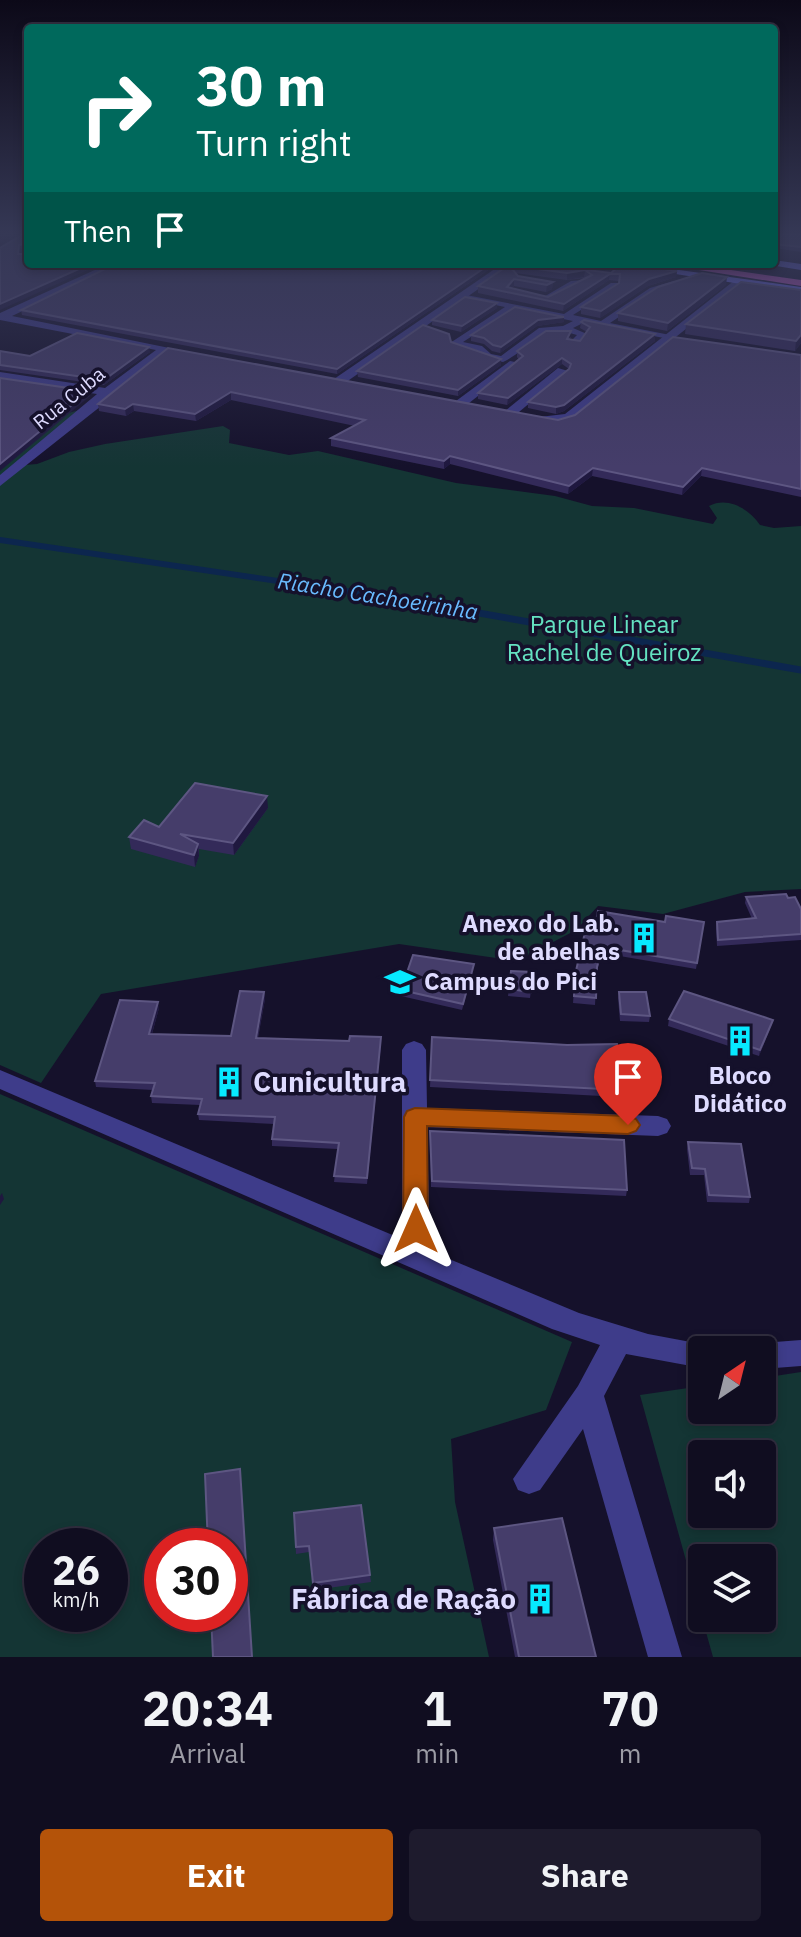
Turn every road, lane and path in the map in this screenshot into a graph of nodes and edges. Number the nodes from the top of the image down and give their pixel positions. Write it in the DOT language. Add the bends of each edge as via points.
graph roads {
  1 [pos="440,312"];
  2 [pos="503,312"];
  3 [pos="544,312"];
  4 [pos="572,312"];
  5 [pos="620,312"];
  6 [pos="703,312"];
  7 [pos="566,316"];
  8 [pos="1,317"];
  9 [pos="583,319"];
  10 [pos="603,324"];
  11 [pos="565,329"];
  12 [pos="408,334"];
  13 [pos="465,338"];
  14 [pos="672,338"];
  15 [pos="686,340"];
  16 [pos="574,343"];
  17 [pos="165,349"];
  18 [pos="212,358"];
  19 [pos="514,363"];
  20 [pos="562,371"];
  21 [pos="0,376"];
  22 [pos="322,379"];
  23 [pos="338,382"];
  24 [pos="353,385"];
  25 [pos="107,392"];
  26 [pos="445,402"];
  27 [pos="0,482"];
  28 [pos="414,1050"];
  29 [pos="0,1079"];
  30 [pos="415,1117"];
  31 [pos="658,1126"];
  32 [pos="416,1257"];
  33 [pos="618,1339"];
  34 [pos="801,1353"];
  35 [pos="688,1355"];
  36 [pos="776,1355"];
  37 [pos="589,1396"];
  38 [pos="529,1479"];
  39 [pos="665,1657"];
  1 -- 12 [label="street"];
  2 -- 13 [label="lane"];
  3 -- 7 [label="lane"];
  4 -- 7 [label="lane"];
  5 -- 10 [label="lane"];
  6 -- 14 [label="street"];
  7 -- 9 [label="lane"];
  8 -- 17 [label="street"];
  9 -- 10 [label="lane"];
  9 -- 11 [label="lane"];
  10 -- 14 [label="lane"];
  11 -- 13 [label="lane" via="542,330 503,359 455,343"];
  11 -- 16 [label="lane" via="583,334"];
  12 -- 13 [label="lane" via="440,330"];
  12 -- 23 [label="street"];
  14 -- 15 [label="street"];
  14 -- 20 [label="street" via="569,417 557,421 503,413"];
  17 -- 18 [label="street"];
  17 -- 25 [label="street, Rua Cuba"];
  19 -- 26 [label="street" via="466,406"];
  21 -- 25 [label="street"];
  22 -- 23 [label="street"];
  23 -- 24 [label="street"];
  25 -- 27 [label="street, Rua Cuba"];
  28 -- 30 [label="street"];
  29 -- 32 [label="street"];
  30 -- 31 [label="street"];
  30 -- 32 [label="street"];
  32 -- 33 [label="street"];
  33 -- 35 [label="street"];
  33 -- 37 [label="street"];
  34 -- 36 [label="street"];
  37 -- 38 [label="street"];
  37 -- 39 [label="street"];
}
